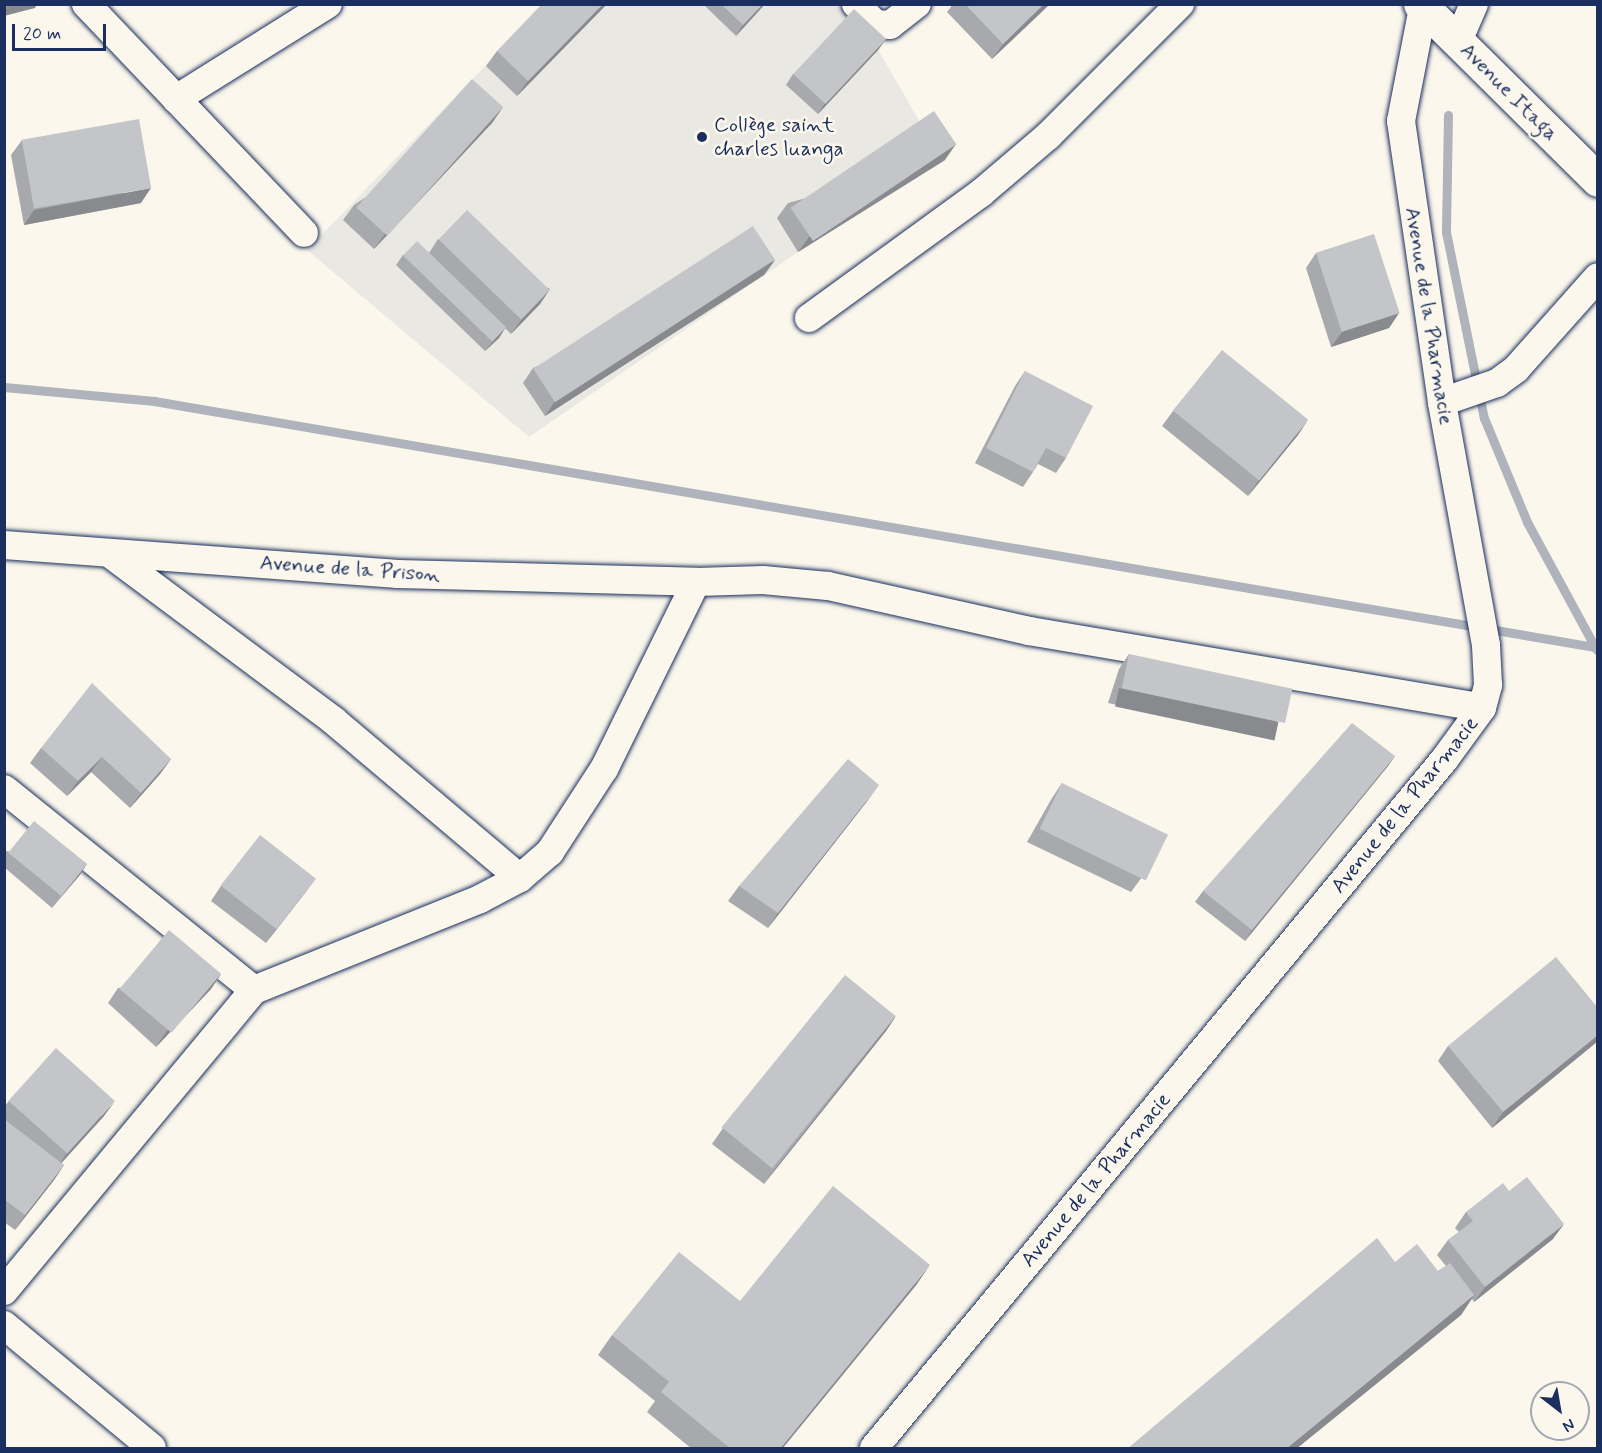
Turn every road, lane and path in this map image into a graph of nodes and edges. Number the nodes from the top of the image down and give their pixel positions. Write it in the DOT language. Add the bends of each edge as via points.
graph roads {
  1 [pos="86,4"];
  2 [pos="328,4"];
  3 [pos="856,4"];
  4 [pos="917,4"];
  5 [pos="1180,4"];
  6 [pos="1474,4"];
  7 [pos="1421,6"];
  8 [pos="1458,41"];
  9 [pos="176,99"];
  10 [pos="1598,180"];
  11 [pos="304,233"];
  12 [pos="1598,277"];
  13 [pos="809,318"];
  14 [pos="1451,400"];
  15 [pos="4,545"];
  16 [pos="110,553"];
  17 [pos="696,582"];
  18 [pos="1482,708"];
  19 [pos="4,789"];
  20 [pos="520,878"];
  21 [pos="254,990"];
  22 [pos="4,1291"];
  23 [pos="4,1325"];
  24 [pos="152,1449"];
  25 [pos="874,1449"];
  1 -- 9 [label="street"];
  2 -- 9 [label="street"];
  3 -- 4 [label="street" via="875,24 890,25"];
  5 -- 13 [label="street" via="1040,143 981,193"];
  6 -- 8 [label="street"];
  7 -- 8 [label="street, Avenue Itaga"];
  7 -- 14 [label="street, Avenue de la Pharmacie" via="1401,121"];
  8 -- 10 [label="street, Avenue Itaga"];
  9 -- 11 [label="street"];
  12 -- 14 [label="street" via="1516,369 1497,383"];
  14 -- 18 [label="street, Avenue de la Pharmacie" via="1486,645 1488,685"];
  15 -- 16 [label="street, Avenue de la Prison"];
  16 -- 17 [label="street, Avenue de la Prison" via="398,574"];
  16 -- 20 [label="street" via="334,721"];
  17 -- 18 [label="street, Avenue de la Prison" via="763,580 828,586 1029,631"];
  17 -- 20 [label="street" via="604,769 550,852"];
  18 -- 25 [label="street, Avenue de la Pharmacie" via="1444,760"];
  19 -- 21 [label="street"];
  20 -- 21 [label="street" via="480,899"];
  21 -- 22 [label="street"];
  23 -- 24 [label="street"];
}
